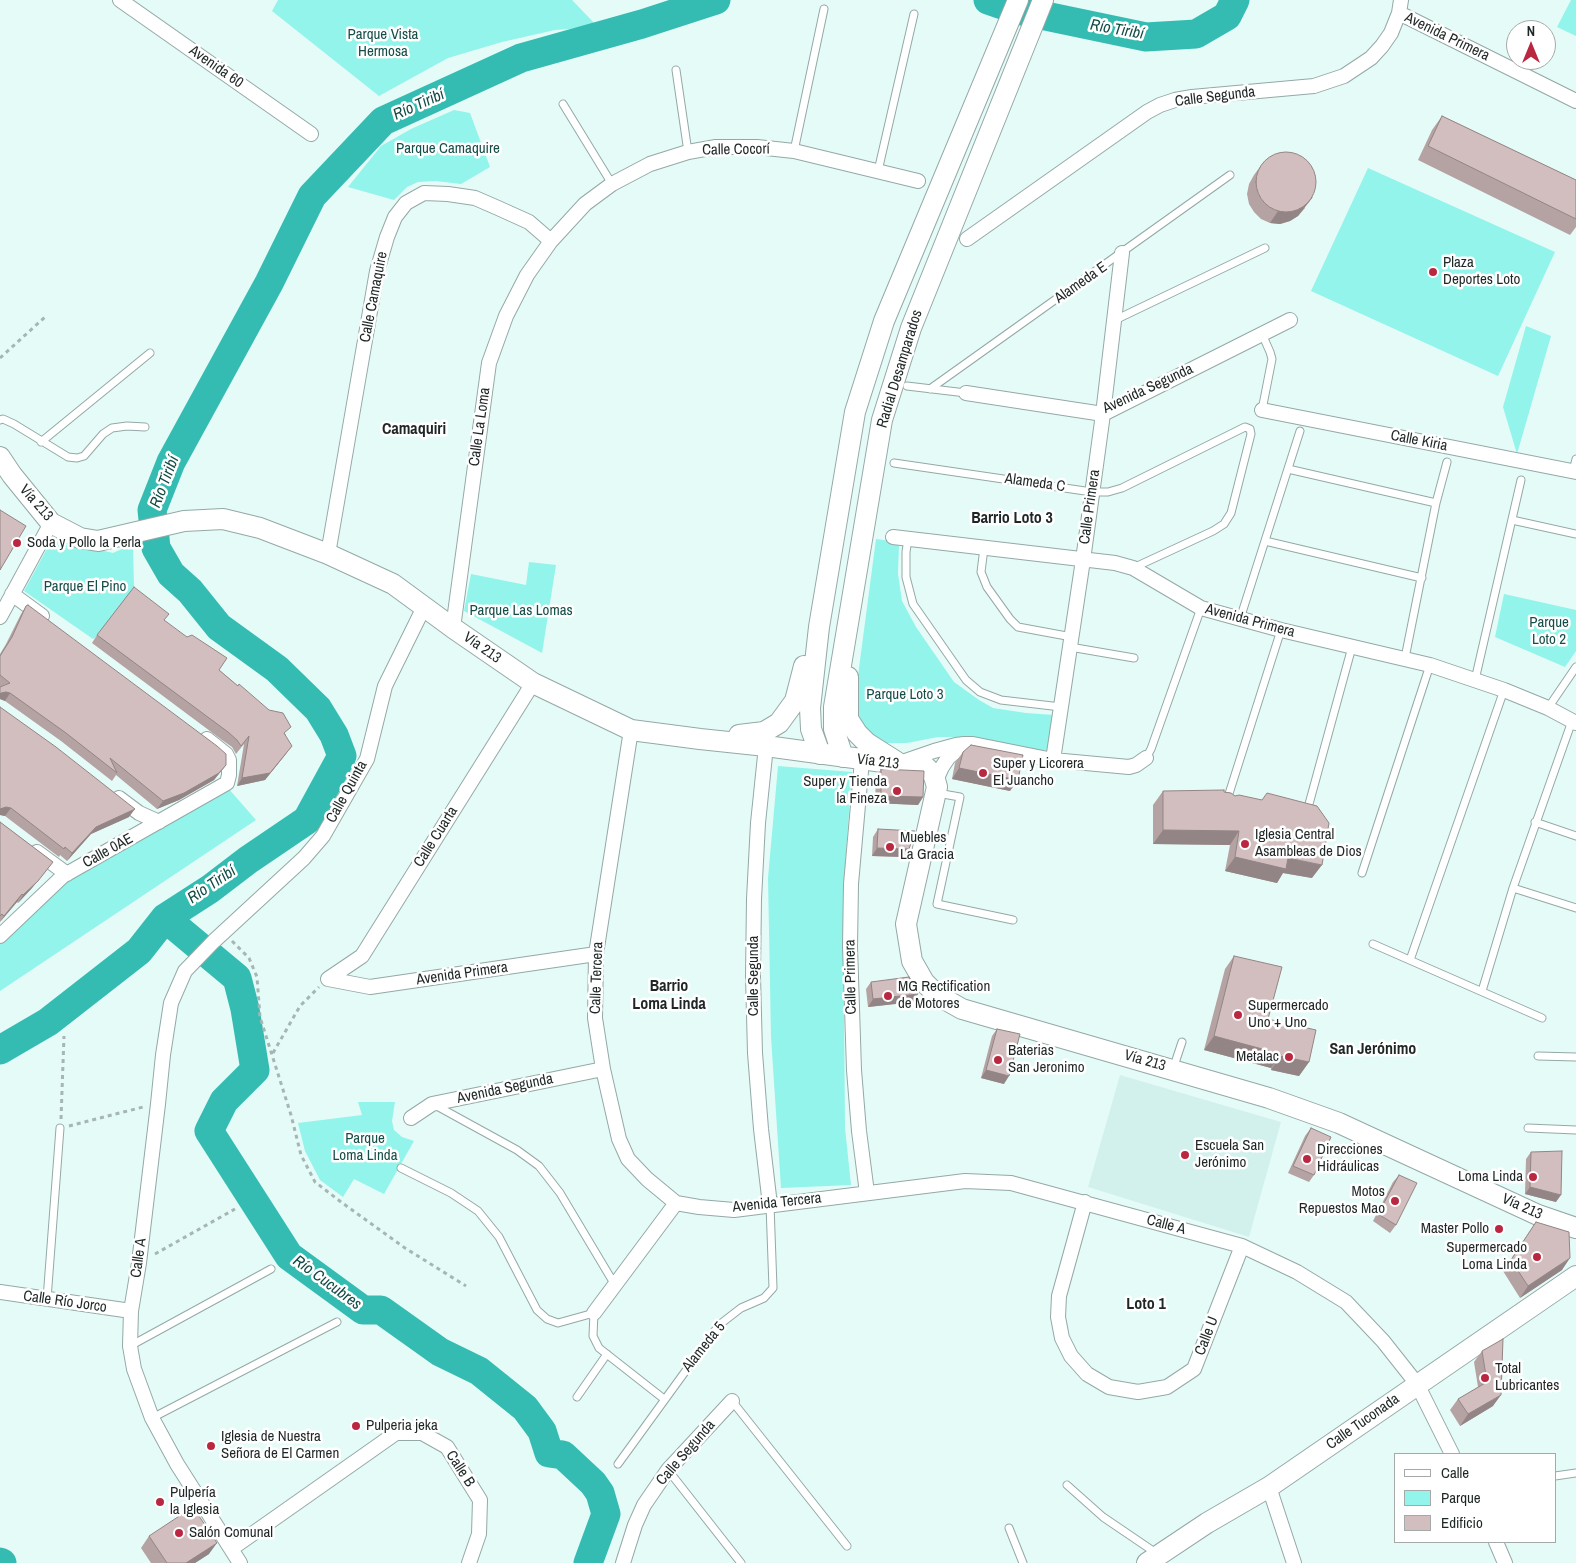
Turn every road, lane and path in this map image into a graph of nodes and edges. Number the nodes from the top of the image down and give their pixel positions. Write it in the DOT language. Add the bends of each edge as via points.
graph roads {
  1 [pos="120,0"];
  2 [pos="1018,0"];
  3 [pos="1043,0"];
  4 [pos="1400,7"];
  5 [pos="824,9"];
  6 [pos="914,14"];
  7 [pos="676,70"];
  8 [pos="1576,101"];
  9 [pos="563,104"];
  10 [pos="311,134"];
  11 [pos="794,151"];
  12 [pos="688,152"];
  13 [pos="878,171"];
  14 [pos="1230,175"];
  15 [pos="918,181"];
  16 [pos="612,184"];
  17 [pos="967,239"];
  18 [pos="552,241"];
  19 [pos="1265,248"];
  20 [pos="1122,253"];
  21 [pos="45,317"];
  22 [pos="1115,320"];
  23 [pos="1290,320"];
  24 [pos="1262,334"];
  25 [pos="150,353"];
  26 [pos="0,358"];
  27 [pos="907,386"];
  28 [pos="930,389"];
  29 [pos="966,393"];
  30 [pos="1262,410"];
  31 [pos="1103,414"];
  32 [pos="0,420"];
  33 [pos="145,427"];
  34 [pos="1300,431"];
  35 [pos="41,442"];
  36 [pos="0,457"];
  37 [pos="1447,462"];
  38 [pos="894,463"];
  39 [pos="1575,467"];
  40 [pos="1288,469"];
  41 [pos="1521,480"];
  42 [pos="1092,492"];
  43 [pos="1436,503"];
  44 [pos="1512,520"];
  45 [pos="51,523"];
  46 [pos="1576,534"];
  47 [pos="893,538"];
  48 [pos="908,539"];
  49 [pos="1265,541"];
  50 [pos="984,548"];
  51 [pos="328,554"];
  52 [pos="1083,560"];
  53 [pos="1133,568"];
  54 [pos="1422,578"];
  55 [pos="12,594"];
  56 [pos="424,607"];
  57 [pos="1201,608"];
  58 [pos="0,618"];
  59 [pos="1240,619"];
  60 [pos="51,623"];
  61 [pos="819,627"];
  62 [pos="453,628"];
  63 [pos="1281,630"];
  64 [pos="845,636"];
  65 [pos="1071,642"];
  66 [pos="1352,647"];
  67 [pos="1134,658"];
  68 [pos="1405,658"];
  69 [pos="1430,665"];
  70 [pos="1576,667"];
  71 [pos="1475,680"];
  72 [pos="532,683"];
  73 [pos="1504,690"];
  74 [pos="795,701"];
  75 [pos="1061,707"];
  76 [pos="1548,708"];
  77 [pos="1574,722"];
  78 [pos="631,730"];
  79 [pos="196,731"];
  80 [pos="700,739"];
  81 [pos="964,744"];
  82 [pos="766,746"];
  83 [pos="820,754"];
  84 [pos="1146,758"];
  85 [pos="852,759"];
  86 [pos="1053,760"];
  87 [pos="898,764"];
  88 [pos="108,789"];
  89 [pos="937,790"];
  90 [pos="1309,804"];
  91 [pos="1226,805"];
  92 [pos="159,822"];
  93 [pos="1536,822"];
  94 [pos="1576,836"];
  95 [pos="30,846"];
  96 [pos="1362,873"];
  97 [pos="66,874"];
  98 [pos="1513,888"];
  99 [pos="1576,908"];
  100 [pos="1013,920"];
  101 [pos="0,936"];
  102 [pos="218,937"];
  103 [pos="1373,944"];
  104 [pos="596,954"];
  105 [pos="1410,960"];
  106 [pos="328,979"];
  107 [pos="1482,991"];
  108 [pos="1542,1018"];
  109 [pos="64,1036"];
  110 [pos="1182,1042"];
  111 [pos="273,1054"];
  112 [pos="1538,1056"];
  113 [pos="1576,1056"];
  114 [pos="603,1069"];
  115 [pos="1173,1069"];
  116 [pos="158,1104"];
  117 [pos="432,1104"];
  118 [pos="410,1118"];
  119 [pos="60,1128"];
  120 [pos="1528,1128"];
  121 [pos="1576,1130"];
  122 [pos="401,1168"];
  123 [pos="867,1193"];
  124 [pos="1086,1202"];
  125 [pos="676,1203"];
  126 [pos="770,1205"];
  127 [pos="235,1209"];
  128 [pos="1576,1228"];
  129 [pos="1242,1246"];
  130 [pos="139,1263"];
  131 [pos="271,1269"];
  132 [pos="1576,1276"];
  133 [pos="615,1285"];
  134 [pos="466,1286"];
  135 [pos="0,1292"];
  136 [pos="46,1299"];
  137 [pos="131,1311"];
  138 [pos="594,1314"];
  139 [pos="337,1322"];
  140 [pos="130,1346"];
  141 [pos="607,1354"];
  142 [pos="1417,1384"];
  143 [pos="576,1397"];
  144 [pos="664,1399"];
  145 [pos="732,1402"];
  146 [pos="152,1418"];
  147 [pos="1452,1453"];
  148 [pos="618,1464"];
  149 [pos="668,1470"];
  150 [pos="1576,1473"];
  151 [pos="1556,1476"];
  152 [pos="1067,1486"];
  153 [pos="1269,1487"];
  154 [pos="1009,1528"];
  155 [pos="1496,1543"];
  156 [pos="847,1546"];
  157 [pos="231,1549"];
  158 [pos="1153,1559"];
  159 [pos="240,1563"];
  160 [pos="469,1563"];
  161 [pos="623,1563"];
  162 [pos="741,1563"];
  163 [pos="1024,1563"];
  164 [pos="1294,1563"];
  165 [pos="1505,1563"];
  1 -- 10 [label="street, Avenida 60"];
  2 -- 61 [label="main road, Radial Desamparados" via="884,321 855,412"];
  3 -- 64 [label="main road, Radial Desamparados" via="911,328 882,420"];
  4 -- 8 [label="street, Avenida Primera"];
  4 -- 17 [label="street, Calle Segunda" via="1391,33 1382,46 1344,76 1314,86 1192,97 1160,105"];
  5 -- 11 [label="lane"];
  6 -- 13 [label="lane"];
  7 -- 12 [label="lane"];
  9 -- 16 [label="lane"];
  11 -- 12 [label="street, Calle Cocorí" via="716,147"];
  11 -- 13 [label="street, Calle Cocorí"];
  12 -- 16 [label="street, Calle Cocorí" via="650,164"];
  13 -- 15 [label="street, Calle Cocorí"];
  14 -- 20 [label="lane, Alameda E"];
  16 -- 18 [label="street, Calle Cocorí" via="585,204"];
  18 -- 51 [label="street, Calle Camaquire" via="529,222 475,198 424,193 406,203 395,217 377,271"];
  18 -- 62 [label="street, Calle La Loma" via="528,275 506,316 489,363"];
  19 -- 22 [label="lane"];
  20 -- 22 [label="street, Calle Primera"];
  20 -- 28 [label="lane, Alameda E"];
  21 -- 26 [label="path"];
  22 -- 31 [label="street, Calle Primera"];
  23 -- 24 [label="street, Avenida Segunda"];
  24 -- 30 [label="lane" via="1272,359"];
  24 -- 31 [label="street, Avenida Segunda"];
  25 -- 35 [label="lane"];
  27 -- 28 [label="lane"];
  28 -- 29 [label="lane"];
  29 -- 31 [label="street, Avenida Segunda"];
  30 -- 39 [label="street, Calle Kiria"];
  31 -- 42 [label="street, Calle Primera"];
  32 -- 35 [label="lane" via="14,424"];
  33 -- 35 [label="lane" via="112,428 84,456 77,458 68,457"];
  34 -- 40 [label="lane"];
  36 -- 45 [label="main road, Vía 213"];
  37 -- 43 [label="lane"];
  38 -- 42 [label="lane, Alameda C"];
  40 -- 43 [label="lane"];
  40 -- 49 [label="lane"];
  41 -- 44 [label="lane"];
  42 -- 52 [label="street, Calle Primera"];
  42 -- 53 [label="lane, Alameda C" via="1122,488 1245,427 1250,429 1231,513 1224,524"];
  43 -- 54 [label="lane"];
  44 -- 46 [label="lane"];
  44 -- 71 [label="lane"];
  45 -- 51 [label="main road, Vía 213" via="80,538 98,541 184,521 223,519 260,528"];
  45 -- 55 [label="street"];
  47 -- 48 [label="street, Avenida Primera"];
  48 -- 50 [label="street, Avenida Primera"];
  48 -- 75 [label="lane" via="906,577 912,604 966,680 980,692 1001,700"];
  49 -- 54 [label="lane"];
  49 -- 59 [label="lane"];
  50 -- 52 [label="street, Avenida Primera"];
  50 -- 65 [label="lane" via="981,572 987,587 1010,619 1018,627"];
  51 -- 56 [label="main road, Vía 213" via="393,584"];
  52 -- 53 [label="street, Avenida Primera"];
  52 -- 65 [label="street, Calle Primera"];
  53 -- 57 [label="street, Avenida Primera"];
  54 -- 68 [label="lane"];
  55 -- 58 [label="street"];
  55 -- 60 [label="street"];
  56 -- 62 [label="main road, Vía 213"];
  56 -- 102 [label="street, Calle Quinta" via="385,686 367,759 323,836 304,858"];
  57 -- 59 [label="street, Avenida Primera"];
  57 -- 84 [label="lane"];
  59 -- 63 [label="street, Avenida Primera"];
  61 -- 74 [label="main road" via="808,652"];
  61 -- 83 [label="main road, Radial Desamparados" via="810,708 811,729"];
  62 -- 72 [label="main road, Vía 213"];
  63 -- 66 [label="street, Avenida Primera"];
  63 -- 91 [label="lane"];
  64 -- 85 [label="main road, Radial Desamparados" via="834,707 834,729"];
  64 -- 87 [label="main road" via="848,719 867,743"];
  65 -- 67 [label="lane"];
  65 -- 75 [label="street, Calle Primera"];
  66 -- 68 [label="street, Avenida Primera"];
  66 -- 90 [label="lane"];
  68 -- 69 [label="street, Avenida Primera"];
  69 -- 71 [label="street, Avenida Primera"];
  69 -- 96 [label="lane"];
  70 -- 76 [label="lane"];
  71 -- 73 [label="street, Avenida Primera"];
  72 -- 78 [label="main road, Vía 213"];
  72 -- 106 [label="street, Calle Cuarta" via="362,956"];
  73 -- 76 [label="street, Avenida Primera"];
  73 -- 105 [label="lane"];
  74 -- 80 [label="main road" via="779,723 764,732"];
  74 -- 82 [label="main road" via="785,727"];
  75 -- 86 [label="street, Calle Primera"];
  76 -- 77 [label="street, Avenida Primera"];
  77 -- 93 [label="lane"];
  78 -- 80 [label="main road, Vía 213"];
  78 -- 104 [label="street, Calle Tercera"];
  79 -- 92 [label="street, Calle 0AE" via="226,754 229,760 228,783"];
  80 -- 82 [label="main road, Vía 213"];
  81 -- 86 [label="street"];
  81 -- 87 [label="street"];
  81 -- 89 [label="street" via="948,758 938,776"];
  82 -- 83 [label="main road, Vía 213"];
  82 -- 126 [label="street, Calle Segunda" via="758,823 753,976 756,1062"];
  83 -- 85 [label="main road, Vía 213"];
  84 -- 86 [label="street" via="1129,767"];
  85 -- 87 [label="main road, Vía 213"];
  85 -- 123 [label="street, Calle Primera" via="850,972 854,1070"];
  87 -- 89 [label="main road, Vía 213" via="927,768 934,776"];
  88 -- 92 [label="street" via="139,813"];
  89 -- 100 [label="lane" via="960,798 937,904"];
  89 -- 115 [label="main road, Vía 213" via="906,924 912,961 924,982 937,995 962,1009"];
  92 -- 97 [label="street, Calle 0AE"];
  93 -- 94 [label="lane"];
  93 -- 98 [label="lane"];
  95 -- 97 [label="street"];
  97 -- 101 [label="street, Calle 0AE"];
  98 -- 99 [label="lane"];
  98 -- 107 [label="lane"];
  102 -- 111 [label="path" via="248,958 257,977 260,1017"];
  102 -- 116 [label="street, Calle A" via="185,970 171,1003"];
  103 -- 105 [label="lane"];
  104 -- 106 [label="street, Avenida Primera" via="370,987"];
  104 -- 114 [label="street, Calle Tercera" via="595,1018"];
  105 -- 107 [label="lane"];
  106 -- 111 [label="path" via="300,1006"];
  107 -- 108 [label="lane"];
  109 -- 119 [label="path"];
  110 -- 115 [label="lane"];
  111 -- 134 [label="path" via="301,1155 315,1182 405,1248"];
  112 -- 113 [label="lane"];
  114 -- 117 [label="street, Avenida Segunda"];
  114 -- 125 [label="street, Calle Tercera" via="619,1138 628,1159"];
  115 -- 128 [label="main road, Vía 213" via="1339,1123 1538,1215"];
  116 -- 119 [label="path"];
  116 -- 130 [label="street, Calle A"];
  117 -- 118 [label="street, Avenida Segunda"];
  117 -- 133 [label="lane" via="517,1150 539,1166 560,1193"];
  119 -- 136 [label="lane"];
  120 -- 121 [label="lane"];
  122 -- 138 [label="lane" via="451,1193 478,1212 499,1237 537,1310 547,1319 558,1323"];
  123 -- 124 [label="street, Calle A" via="965,1181 1011,1184"];
  123 -- 126 [label="street, Avenida Tercera"];
  124 -- 129 [label="street, Calle A"];
  124 -- 129 [label="street, Calle U" via="1059,1296 1058,1317 1062,1338 1071,1356 1086,1374 1109,1387 1138,1392 1167,1387 1194,1370"];
  125 -- 126 [label="street, Avenida Tercera" via="734,1210"];
  125 -- 133 [label="street"];
  126 -- 144 [label="lane, Alameda 5" via="773,1288 764,1298 742,1308 718,1325"];
  127 -- 130 [label="path"];
  129 -- 142 [label="street, Calle A" via="1297,1272 1346,1302"];
  130 -- 137 [label="street, Calle A"];
  131 -- 140 [label="lane"];
  132 -- 142 [label="main road, Calle Tuconada"];
  133 -- 138 [label="street"];
  135 -- 136 [label="street, Calle Río Jorco"];
  136 -- 137 [label="street, Calle Río Jorco"];
  137 -- 140 [label="street, Calle A"];
  138 -- 141 [label="lane" via="593,1336 599,1348"];
  139 -- 146 [label="lane"];
  140 -- 146 [label="street, Calle A" via="134,1369"];
  141 -- 143 [label="lane"];
  141 -- 144 [label="lane"];
  142 -- 147 [label="street, Calle A"];
  142 -- 153 [label="main road, Calle Tuconada"];
  144 -- 148 [label="lane, Alameda 5"];
  145 -- 149 [label="street, Calle Segunda"];
  145 -- 156 [label="lane"];
  146 -- 157 [label="street, Calle A" via="176,1464"];
  149 -- 161 [label="street, Calle Segunda" via="641,1512"];
  149 -- 162 [label="lane"];
  150 -- 151 [label="lane"];
  152 -- 158 [label="lane"];
  153 -- 158 [label="main road, Calle Tuconada"];
  153 -- 164 [label="street"];
  154 -- 163 [label="lane"];
  155 -- 165 [label="street"];
  157 -- 159 [label="street, Calle A"];
  157 -- 160 [label="street, Calle B" via="396,1433 422,1433 447,1447 480,1500 479,1534"];
}
